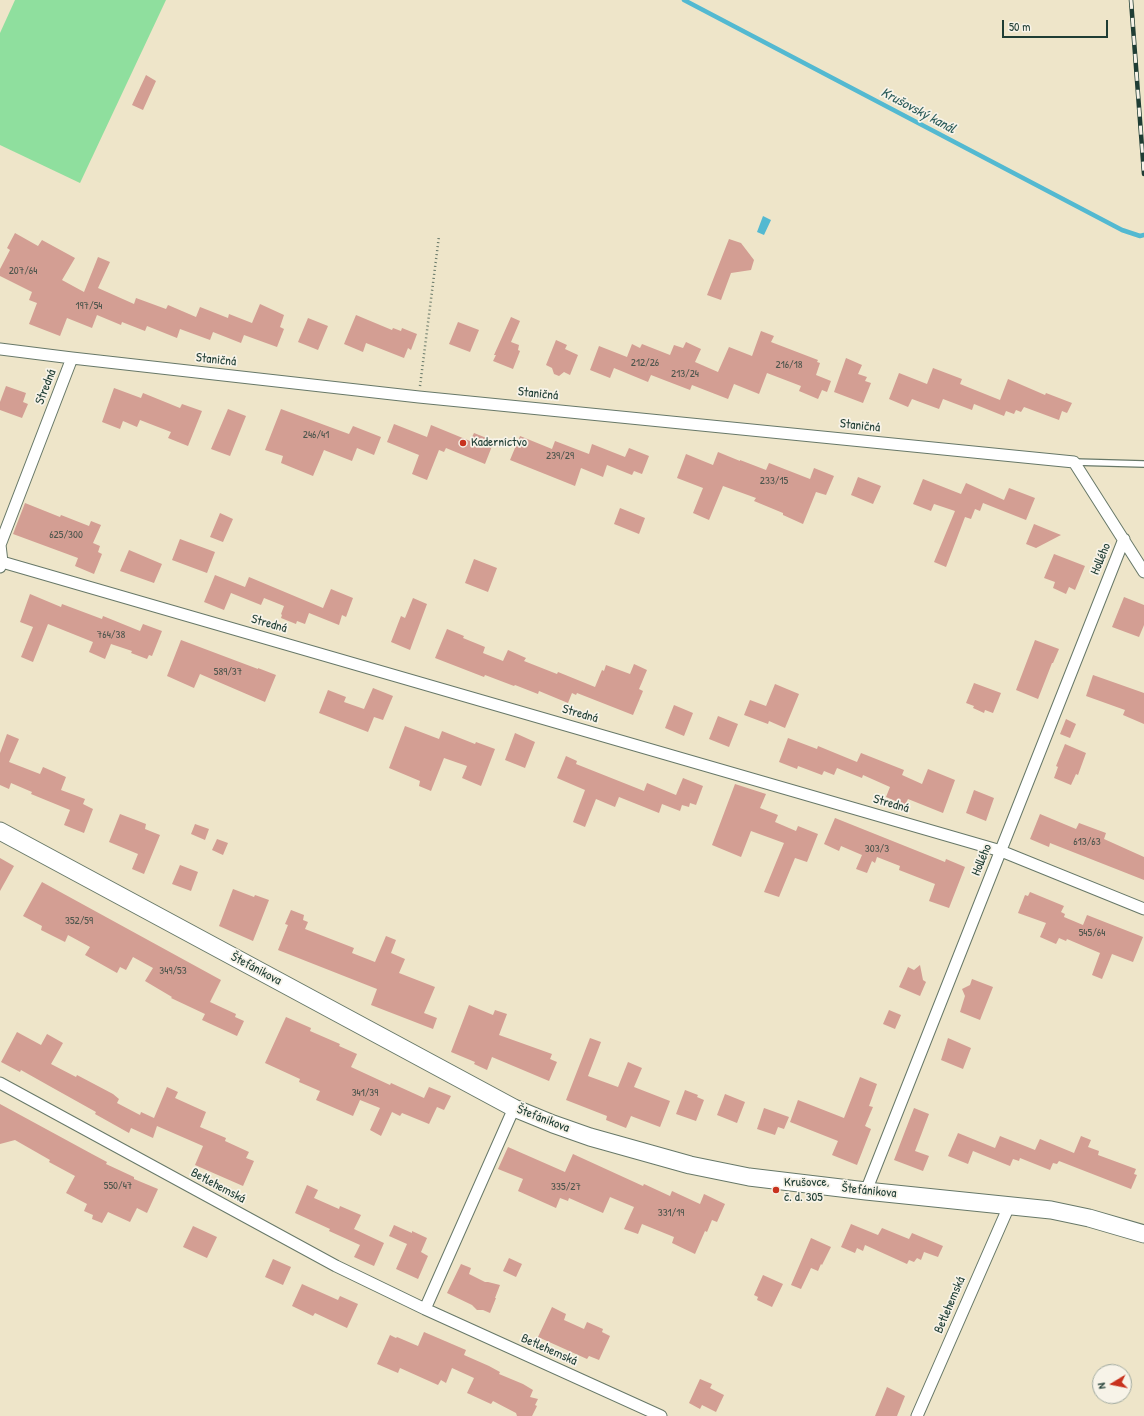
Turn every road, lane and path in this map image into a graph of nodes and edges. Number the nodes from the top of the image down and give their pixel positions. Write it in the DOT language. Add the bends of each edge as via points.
graph roads {
  1 [pos="439,236"];
  2 [pos="0,349"];
  3 [pos="72,358"];
  4 [pos="419,397"];
  5 [pos="1074,462"];
  6 [pos="1144,464"];
  7 [pos="1124,539"];
  8 [pos="1,564"];
  9 [pos="1144,572"];
  10 [pos="0,831"];
  11 [pos="1001,851"];
  12 [pos="1144,910"];
  13 [pos="0,1083"];
  14 [pos="514,1108"];
  15 [pos="866,1191"];
  16 [pos="1009,1206"];
  17 [pos="1144,1234"];
  18 [pos="425,1309"];
  19 [pos="661,1416"];
  20 [pos="917,1416"];
  1 -- 4 [label="path"];
  2 -- 3 [label="street, Staničná"];
  3 -- 4 [label="street, Staničná"];
  3 -- 8 [label="street, Stredná" via="0,544"];
  4 -- 5 [label="street, Staničná"];
  5 -- 6 [label="lane"];
  5 -- 7 [label="street, Hollého"];
  7 -- 9 [label="street, Hollého"];
  7 -- 11 [label="street, Hollého"];
  8 -- 11 [label="street, Stredná"];
  10 -- 14 [label="main road, Štefánikova"];
  11 -- 12 [label="street, Stredná"];
  11 -- 15 [label="street, Hollého"];
  13 -- 18 [label="street, Betlehemská" via="336,1266"];
  14 -- 15 [label="main road, Štefánikova" via="590,1137 690,1166 749,1177"];
  14 -- 18 [label="street"];
  15 -- 16 [label="main road, Štefánikova"];
  16 -- 17 [label="main road, Štefánikova" via="1071,1214"];
  16 -- 20 [label="street, Betlehemská"];
  18 -- 19 [label="street, Betlehemská"];
}
